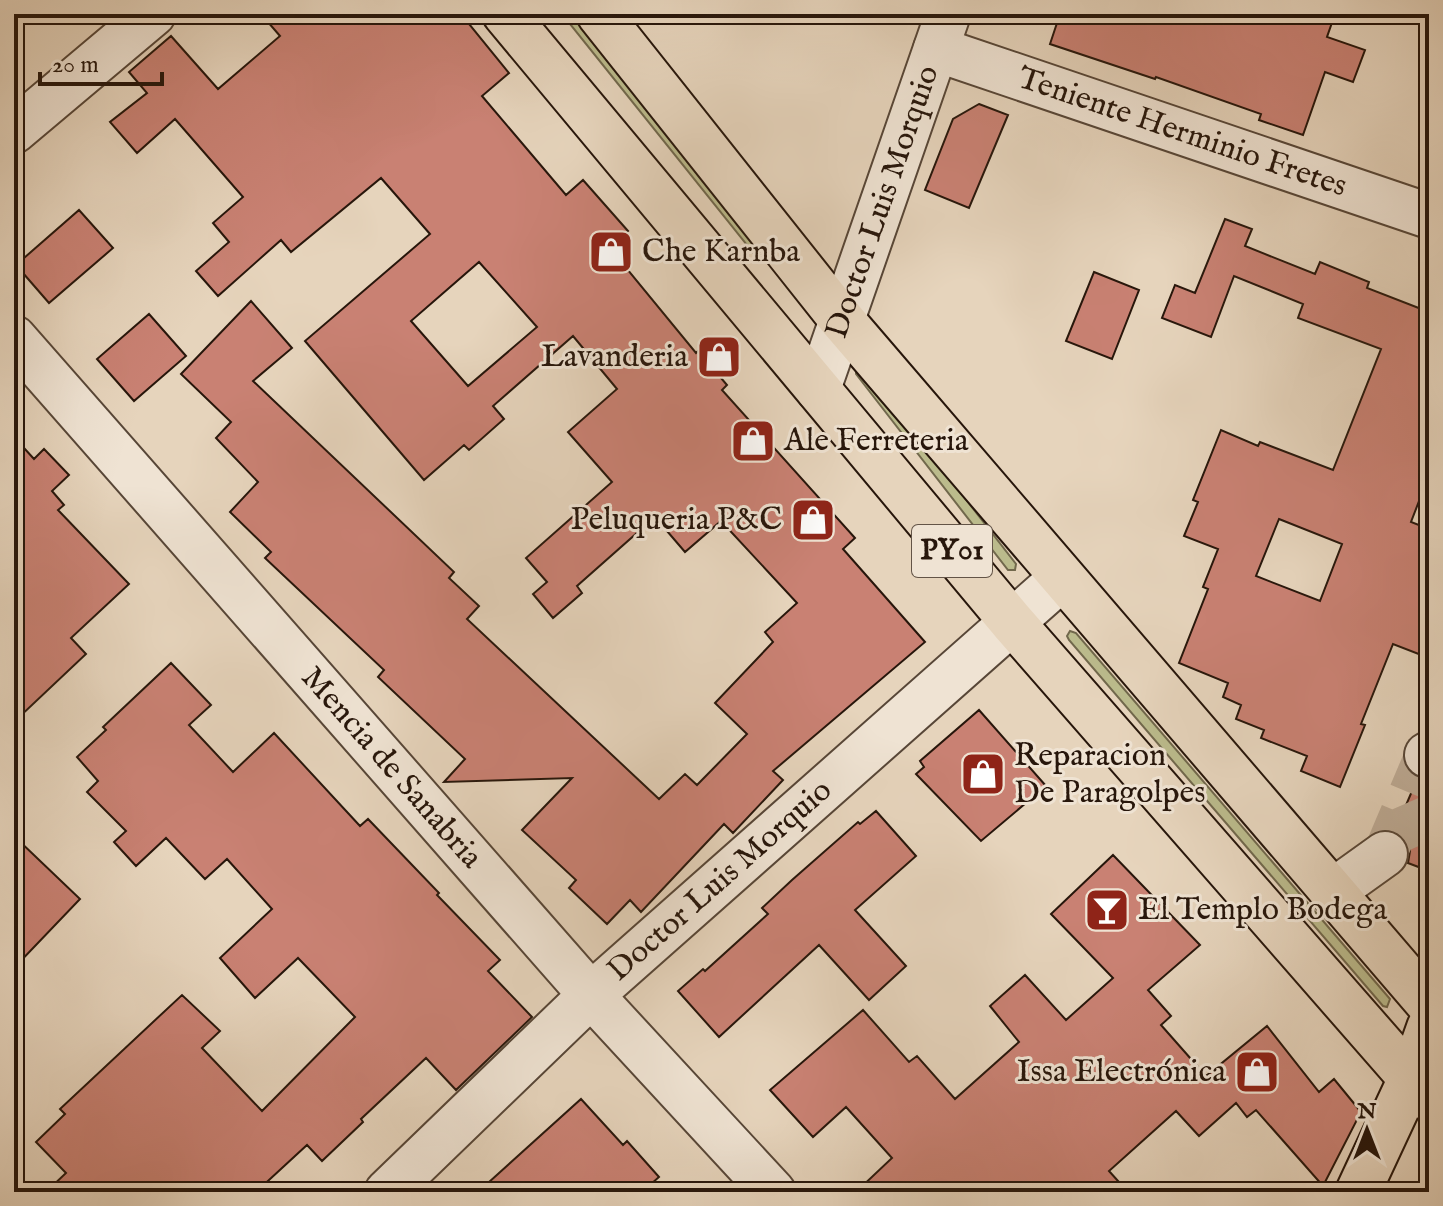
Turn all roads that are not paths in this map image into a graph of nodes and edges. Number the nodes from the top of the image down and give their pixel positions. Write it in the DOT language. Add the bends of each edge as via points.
graph roads {
  1 [pos="153,14"];
  2 [pos="505,14"];
  3 [pos="599,14"];
  4 [pos="942,31"];
  5 [pos="14,131"];
  6 [pos="1429,216"];
  7 [pos="842,320"];
  8 [pos="14,338"];
  9 [pos="818,389"];
  10 [pos="1062,578"];
  11 [pos="1012,622"];
  12 [pos="1385,854"];
  13 [pos="1332,892"];
  14 [pos="591,995"];
  15 [pos="1429,1004"];
  16 [pos="1429,1028"];
  17 [pos="1420,1088"];
  18 [pos="387,1192"];
  19 [pos="773,1192"];
  20 [pos="1358,1192"];
  1 -- 5 [label="street"];
  2 -- 9 [label="main road, PY01"];
  3 -- 7 [label="main road, PY01"];
  4 -- 6 [label="street, Teniente Herminio Fretes"];
  4 -- 7 [label="street, Doctor Luis Morquio"];
  7 -- 9 [label="street, Doctor Luis Morquio"];
  7 -- 10 [label="main road, PY01"];
  8 -- 14 [label="street, Mencia de Sanabria"];
  9 -- 11 [label="main road, PY01"];
  10 -- 11 [label="street, Doctor Luis Morquio"];
  10 -- 13 [label="main road, PY01"];
  11 -- 14 [label="street, Doctor Luis Morquio"];
  11 -- 17 [label="main road, PY01"];
  12 -- 13 [label="street"];
  13 -- 15 [label="main road, PY01"];
  14 -- 18 [label="street, Doctor Luis Morquio"];
  14 -- 19 [label="street, Mencia de Sanabria"];
  16 -- 17 [label="main road"];
  17 -- 20 [label="main road"];
}
